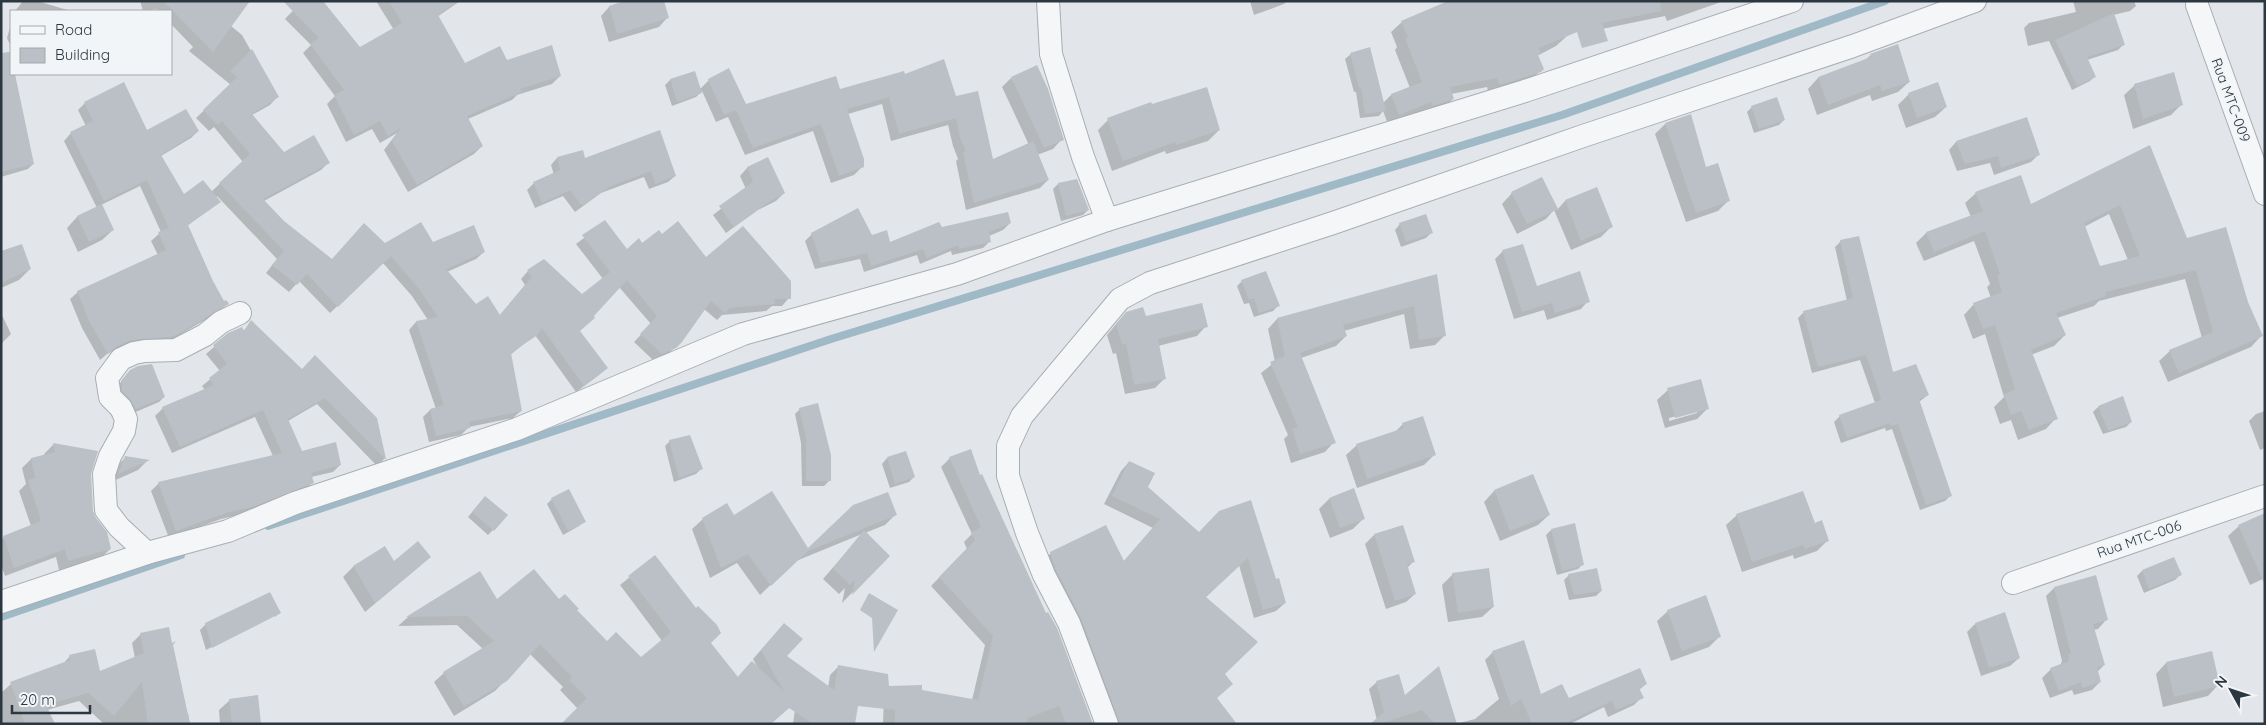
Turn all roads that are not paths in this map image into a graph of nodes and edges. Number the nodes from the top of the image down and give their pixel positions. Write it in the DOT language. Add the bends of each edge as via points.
graph roads {
  1 [pos="1048,1"];
  2 [pos="1792,1"];
  3 [pos="1976,1"];
  4 [pos="2197,5"];
  5 [pos="2259,162"];
  6 [pos="2265,194"];
  7 [pos="1106,220"];
  8 [pos="240,313"];
  9 [pos="2265,496"];
  10 [pos="147,553"];
  11 [pos="2013,583"];
  12 [pos="1,602"];
  13 [pos="1107,724"];
  1 -- 7 [label="street" via="1050,54 1082,158"];
  2 -- 7 [label="street" via="1525,91"];
  3 -- 13 [label="street" via="1853,46 1150,283 1120,299 1022,416 1008,446 1008,476 1027,533 1069,623"];
  4 -- 5 [label="street, Rua MTC-009"];
  5 -- 6 [label="street, Rua MTC-009"];
  7 -- 10 [label="street" via="958,274 743,334 517,428 295,502 228,531"];
  8 -- 10 [label="street" via="176,350 145,351 121,359 107,378 110,397 121,408 126,420 104,474 106,510"];
  9 -- 11 [label="street, Rua MTC-006"];
  10 -- 12 [label="street"];
}
